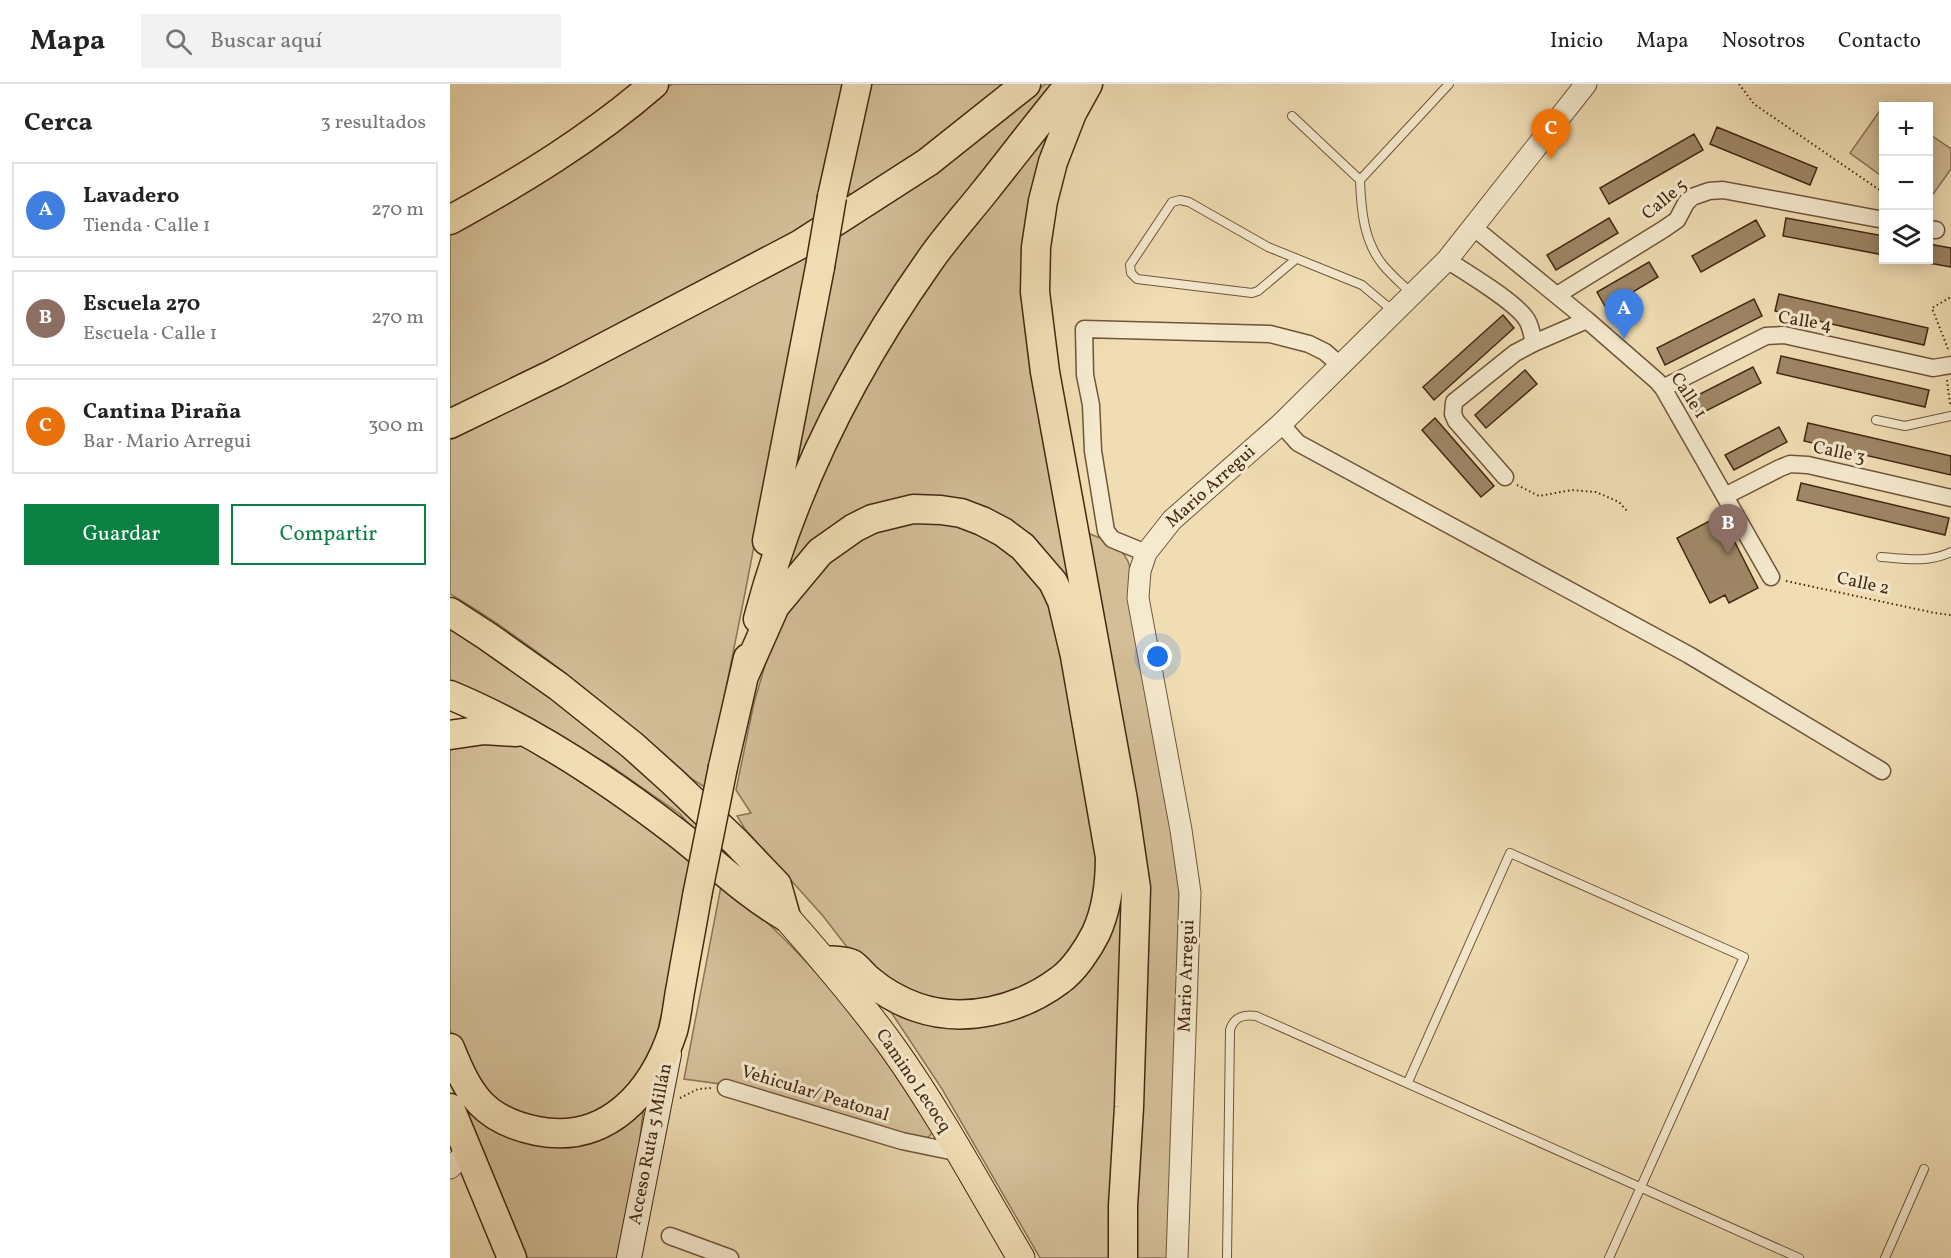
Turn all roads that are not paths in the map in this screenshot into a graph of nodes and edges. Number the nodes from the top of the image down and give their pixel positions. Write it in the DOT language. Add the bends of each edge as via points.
graph roads {
  1 [pos="654,84"];
  2 [pos="857,84"];
  3 [pos="1026,84"];
  4 [pos="1070,84"];
  5 [pos="1088,84"];
  6 [pos="1449,84"];
  7 [pos="1586,84"];
  8 [pos="1292,116"];
  9 [pos="1360,180"];
  10 [pos="1879,219"];
  11 [pos="450,220"];
  12 [pos="1473,227"];
  13 [pos="1296,259"];
  14 [pos="1448,260"];
  15 [pos="1413,295"];
  16 [pos="1557,295"];
  17 [pos="1395,313"];
  18 [pos="1587,320"];
  19 [pos="1534,343"];
  20 [pos="1949,361"];
  21 [pos="1341,366"];
  22 [pos="1663,388"];
  23 [pos="1951,416"];
  24 [pos="1876,420"];
  25 [pos="450,424"];
  26 [pos="1281,424"];
  27 [pos="1505,477"];
  28 [pos="1725,496"];
  29 [pos="1951,498"];
  30 [pos="1951,552"];
  31 [pos="1146,553"];
  32 [pos="1881,557"];
  33 [pos="1771,577"];
  34 [pos="450,612"];
  35 [pos="744,676"];
  36 [pos="450,695"];
  37 [pos="531,734"];
  38 [pos="450,735"];
  39 [pos="1882,771"];
  40 [pos="786,917"];
  41 [pos="825,960"];
  42 [pos="673,1030"];
  43 [pos="450,1048"];
  44 [pos="1408,1082"];
  45 [pos="726,1088"];
  46 [pos="450,1108"];
  47 [pos="960,1153"];
  48 [pos="456,1155"];
  49 [pos="1924,1169"];
  50 [pos="1641,1188"];
  51 [pos="670,1236"];
  52 [pos="512,1258"];
  53 [pos="629,1258"];
  54 [pos="730,1258"];
  55 [pos="1021,1258"];
  56 [pos="1124,1258"];
  57 [pos="1177,1258"];
  58 [pos="1227,1258"];
  59 [pos="1609,1258"];
  60 [pos="1799,1258"];
  61 [pos="1885,1258"];
  1 -- 11 [label="highway" via="564,152"];
  2 -- 35 [label="highway, bridge" via="748,630"];
  3 -- 25 [label="highway" via="928,162 799,245"];
  4 -- 35 [label="highway" via="929,261 852,383 800,490 777,554"];
  5 -- 56 [label="highway" via="1053,162 1043,201 1035,292 1045,372 1134,865"];
  6 -- 9 [label="lane"];
  7 -- 12 [label="street, Mario Arregui"];
  8 -- 9 [label="lane"];
  9 -- 15 [label="lane" via="1361,208 1370,246"];
  10 -- 16 [label="street, Calle 5" via="1723,190 1709,191 1686,202 1677,220 1664,229"];
  12 -- 14 [label="street, Mario Arregui"];
  12 -- 16 [label="street, Calle 1"];
  13 -- 13 [label="lane" via="1180,200 1172,202 1130,265 1137,279 1246,294 1258,291"];
  13 -- 17 [label="lane" via="1362,285"];
  14 -- 15 [label="street, Mario Arregui"];
  14 -- 19 [label="street" via="1521,313"];
  15 -- 17 [label="street, Mario Arregui"];
  16 -- 18 [label="street, Calle 1"];
  17 -- 21 [label="street, Mario Arregui"];
  18 -- 19 [label="street"];
  18 -- 22 [label="street, Calle 1"];
  19 -- 27 [label="street" via="1515,353 1454,402 1452,408 1456,421"];
  20 -- 22 [label="street, Calle 4" via="1933,368 1774,334"];
  21 -- 26 [label="street, Mario Arregui"];
  21 -- 31 [label="street" via="1309,344 1270,334 1084,329 1085,375 1106,531 1112,539"];
  22 -- 28 [label="street, Calle 1"];
  23 -- 24 [label="lane" via="1905,426"];
  26 -- 31 [label="street, Mario Arregui" via="1172,520"];
  26 -- 39 [label="street" via="1298,442 1689,655"];
  28 -- 29 [label="street, Calle 3" via="1790,464"];
  28 -- 33 [label="street, Calle 1"];
  30 -- 32 [label="lane" via="1923,560"];
  31 -- 57 [label="street, Mario Arregui" via="1138,598 1190,893"];
  34 -- 40 [label="highway" via="558,686 663,773 777,885"];
  35 -- 41 [label="highway" via="775,606 820,552 872,519 913,509 961,513 1003,532 1023,547 1053,582 1062,601 1110,857 1105,908 1080,959 1062,979 1018,1004 962,1014 917,1007 883,991 851,963"];
  35 -- 42 [label="highway, bridge"];
  36 -- 37 [label="highway"];
  37 -- 38 [label="highway" via="484,730"];
  37 -- 40 [label="highway" via="651,813 764,904"];
  40 -- 41 [label="main road, Camino Lecocq"];
  41 -- 47 [label="main road, Camino Lecocq" via="893,1048"];
  42 -- 43 [label="highway" via="654,1073 630,1105 599,1125 562,1133 527,1129 491,1113 476,1100"];
  42 -- 53 [label="main road, Acceso Ruta 5 Millán"];
  44 -- 50 [label="lane"];
  44 -- 50 [label="lane" via="1510,853 1744,957"];
  44 -- 58 [label="lane" via="1257,1016 1247,1014 1232,1023"];
  45 -- 47 [label="street, Vehicular/ Peatonal" via="902,1141"];
  46 -- 48 [label="highway"];
  47 -- 55 [label="main road, Camino Lecocq"];
  48 -- 52 [label="highway"];
  49 -- 61 [label="lane"];
  50 -- 59 [label="lane"];
  50 -- 60 [label="lane"];
  51 -- 54 [label="street"];
}
